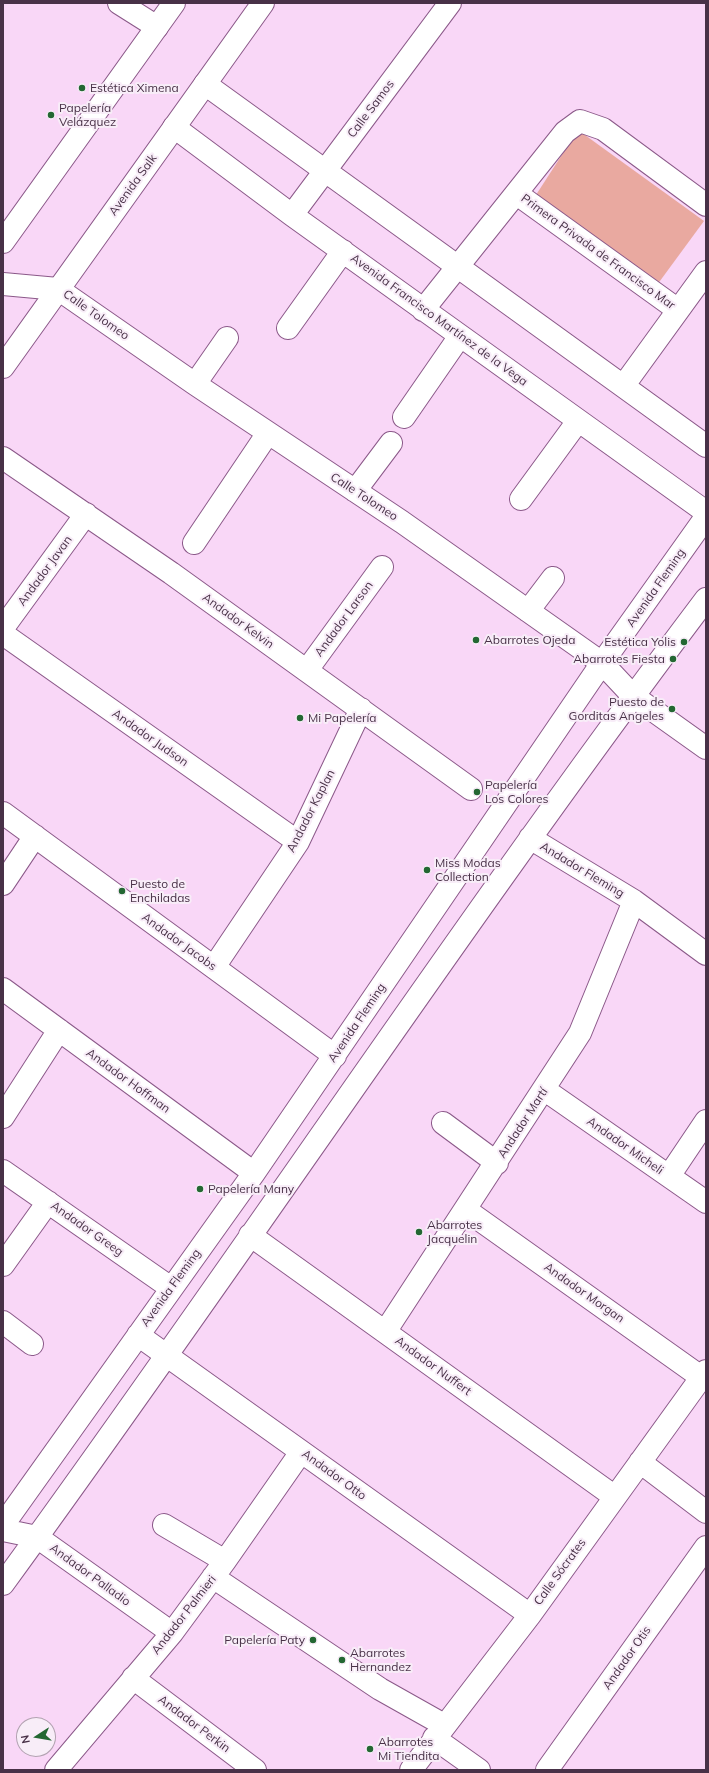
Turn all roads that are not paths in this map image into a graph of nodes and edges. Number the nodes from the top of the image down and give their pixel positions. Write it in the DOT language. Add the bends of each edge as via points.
graph roads {
  1 [pos="119,3"];
  2 [pos="174,3"];
  3 [pos="263,3"];
  4 [pos="450,3"];
  5 [pos="157,27"];
  6 [pos="205,84"];
  7 [pos="174,127"];
  8 [pos="324,171"];
  9 [pos="517,194"];
  10 [pos="706,205"];
  11 [pos="292,215"];
  12 [pos="3,242"];
  13 [pos="343,251"];
  14 [pos="458,268"];
  15 [pos="706,272"];
  16 [pos="3,284"];
  17 [pos="58,289"];
  18 [pos="424,310"];
  19 [pos="678,310"];
  20 [pos="288,328"];
  21 [pos="460,336"];
  22 [pos="227,338"];
  23 [pos="3,367"];
  24 [pos="195,384"];
  25 [pos="624,385"];
  26 [pos="404,417"];
  27 [pos="578,420"];
  28 [pos="268,433"];
  29 [pos="391,443"];
  30 [pos="706,446"];
  31 [pos="3,458"];
  32 [pos="356,491"];
  33 [pos="522,498"];
  34 [pos="706,512"];
  35 [pos="86,514"];
  36 [pos="706,517"];
  37 [pos="194,543"];
  38 [pos="382,567"];
  39 [pos="553,578"];
  40 [pos="706,599"];
  41 [pos="528,611"];
  42 [pos="3,628"];
  43 [pos="3,634"];
  44 [pos="602,663"];
  45 [pos="307,670"];
  46 [pos="633,696"];
  47 [pos="361,709"];
  48 [pos="706,748"];
  49 [pos="471,789"];
  50 [pos="3,813"];
  51 [pos="35,836"];
  52 [pos="530,838"];
  53 [pos="298,842"];
  54 [pos="3,884"];
  55 [pos="634,901"];
  56 [pos="706,954"];
  57 [pos="214,967"];
  58 [pos="3,989"];
  59 [pos="59,1030"];
  60 [pos="335,1056"];
  61 [pos="545,1090"];
  62 [pos="3,1117"];
  63 [pos="706,1121"];
  64 [pos="444,1123"];
  65 [pos="496,1163"];
  66 [pos="3,1171"];
  67 [pos="254,1173"];
  68 [pos="669,1176"];
  69 [pos="48,1202"];
  70 [pos="706,1202"];
  71 [pos="466,1210"];
  72 [pos="250,1235"];
  73 [pos="3,1264"];
  74 [pos="171,1288"];
  75 [pos="3,1322"];
  76 [pos="385,1332"];
  77 [pos="138,1335"];
  78 [pos="32,1344"];
  79 [pos="166,1355"];
  80 [pos="704,1374"];
  81 [pos="301,1452"];
  82 [pos="640,1462"];
  83 [pos="615,1497"];
  84 [pos="706,1512"];
  85 [pos="3,1525"];
  86 [pos="164,1525"];
  87 [pos="3,1530"];
  88 [pos="37,1537"];
  89 [pos="706,1546"];
  90 [pos="219,1569"];
  91 [pos="3,1584"];
  92 [pos="530,1614"];
  93 [pos="172,1633"];
  94 [pos="133,1678"];
  95 [pos="439,1732"];
  96 [pos="56,1770"];
  97 [pos="255,1770"];
  98 [pos="411,1770"];
  99 [pos="479,1770"];
  100 [pos="547,1770"];
  1 -- 5 [label="street"];
  2 -- 5 [label="street"];
  3 -- 6 [label="street, Avenida Salk"];
  4 -- 8 [label="street, Calle Samos"];
  5 -- 12 [label="street"];
  6 -- 7 [label="street, Avenida Salk"];
  6 -- 8 [label="street"];
  7 -- 11 [label="street, Avenida Francisco Martínez de la Vega"];
  7 -- 17 [label="street, Avenida Salk"];
  8 -- 11 [label="street, Calle Samos"];
  8 -- 14 [label="street"];
  9 -- 10 [label="street, Primera Privada de Francisco Mar" via="565,132 580,122 603,129"];
  9 -- 14 [label="street, Primera Privada de Francisco Mar"];
  9 -- 19 [label="street, Primera Privada de Francisco Mar"];
  11 -- 13 [label="street, Avenida Francisco Martínez de la Vega"];
  13 -- 18 [label="street, Avenida Francisco Martínez de la Vega"];
  13 -- 20 [label="street"];
  14 -- 18 [label="street, Primera Privada de Francisco Mar"];
  14 -- 25 [label="street"];
  15 -- 19 [label="street, Primera Privada de Francisco Mar"];
  16 -- 17 [label="street, Calle Tolomeo"];
  17 -- 23 [label="street, Avenida Salk"];
  17 -- 24 [label="street, Calle Tolomeo"];
  18 -- 21 [label="street, Avenida Francisco Martínez de la Vega"];
  19 -- 25 [label="street, Primera Privada de Francisco Mar"];
  21 -- 26 [label="street"];
  21 -- 27 [label="street, Avenida Francisco Martínez de la Vega"];
  22 -- 24 [label="street"];
  24 -- 28 [label="street, Calle Tolomeo"];
  25 -- 30 [label="street"];
  27 -- 33 [label="street"];
  27 -- 34 [label="street, Avenida Francisco Martínez de la Vega"];
  28 -- 32 [label="street, Calle Tolomeo"];
  28 -- 37 [label="street"];
  29 -- 32 [label="street"];
  31 -- 35 [label="street, Andador Kelvin"];
  32 -- 41 [label="street, Calle Tolomeo"];
  35 -- 42 [label="street, Andador Javan"];
  35 -- 45 [label="street, Andador Kelvin"];
  36 -- 44 [label="street, Avenida Fleming"];
  38 -- 45 [label="street, Andador Larson"];
  39 -- 41 [label="street"];
  40 -- 46 [label="street"];
  41 -- 44 [label="street, Calle Tolomeo"];
  43 -- 53 [label="street, Andador Judson"];
  44 -- 46 [label="street, Calle Tolomeo"];
  44 -- 60 [label="street, Avenida Fleming"];
  45 -- 47 [label="street, Andador Kelvin"];
  46 -- 48 [label="street, Calle Tolomeo"];
  46 -- 52 [label="street"];
  47 -- 49 [label="street, Andador Kelvin"];
  47 -- 53 [label="street, Andador Kaplan"];
  50 -- 51 [label="street, Andador Jacobs"];
  51 -- 54 [label="street"];
  51 -- 57 [label="street, Andador Jacobs"];
  52 -- 55 [label="street, Andador Fleming"];
  52 -- 72 [label="street"];
  53 -- 57 [label="street, Andador Kaplan"];
  55 -- 56 [label="street, Andador Fleming"];
  55 -- 61 [label="street, Andador Martí" via="580,1033"];
  57 -- 60 [label="street, Andador Jacobs"];
  58 -- 59 [label="street, Andador Hoffman"];
  59 -- 62 [label="street"];
  59 -- 67 [label="street, Andador Hoffman"];
  60 -- 67 [label="street, Avenida Fleming"];
  61 -- 65 [label="street, Andador Martí"];
  61 -- 68 [label="street, Andador Micheli"];
  63 -- 68 [label="street"];
  64 -- 65 [label="street"];
  65 -- 71 [label="street, Andador Martí"];
  66 -- 69 [label="street, Andador Greeg"];
  67 -- 74 [label="street, Avenida Fleming"];
  68 -- 70 [label="street, Andador Micheli"];
  69 -- 73 [label="street"];
  69 -- 74 [label="street, Andador Greeg"];
  71 -- 76 [label="street, Andador Martí"];
  71 -- 80 [label="street, Andador Morgan" via="648,1339"];
  72 -- 76 [label="street, Andador Nuffert"];
  72 -- 79 [label="street"];
  74 -- 77 [label="street, Avenida Fleming"];
  75 -- 78 [label="street"];
  76 -- 83 [label="street, Andador Nuffert"];
  77 -- 79 [label="street, Andador Otto"];
  77 -- 85 [label="street, Avenida Fleming"];
  79 -- 81 [label="street, Andador Otto"];
  79 -- 88 [label="street"];
  80 -- 82 [label="street, Calle Sócrates"];
  81 -- 90 [label="street, Andador Palmieri"];
  81 -- 92 [label="street, Andador Otto"];
  82 -- 83 [label="street, Calle Sócrates"];
  82 -- 84 [label="street"];
  83 -- 92 [label="street, Calle Sócrates"];
  86 -- 90 [label="street"];
  87 -- 88 [label="street, Andador Palladio"];
  88 -- 91 [label="street"];
  88 -- 93 [label="street, Andador Palladio"];
  89 -- 100 [label="street, Andador Otis"];
  90 -- 93 [label="street, Andador Palmieri"];
  90 -- 95 [label="street"];
  92 -- 95 [label="street, Calle Sócrates"];
  93 -- 94 [label="street, Andador Palmieri"];
  94 -- 96 [label="street, Andador Palmieri"];
  94 -- 97 [label="street, Andador Perkin"];
  95 -- 98 [label="street, Calle Sócrates"];
  95 -- 99 [label="street"];
}
